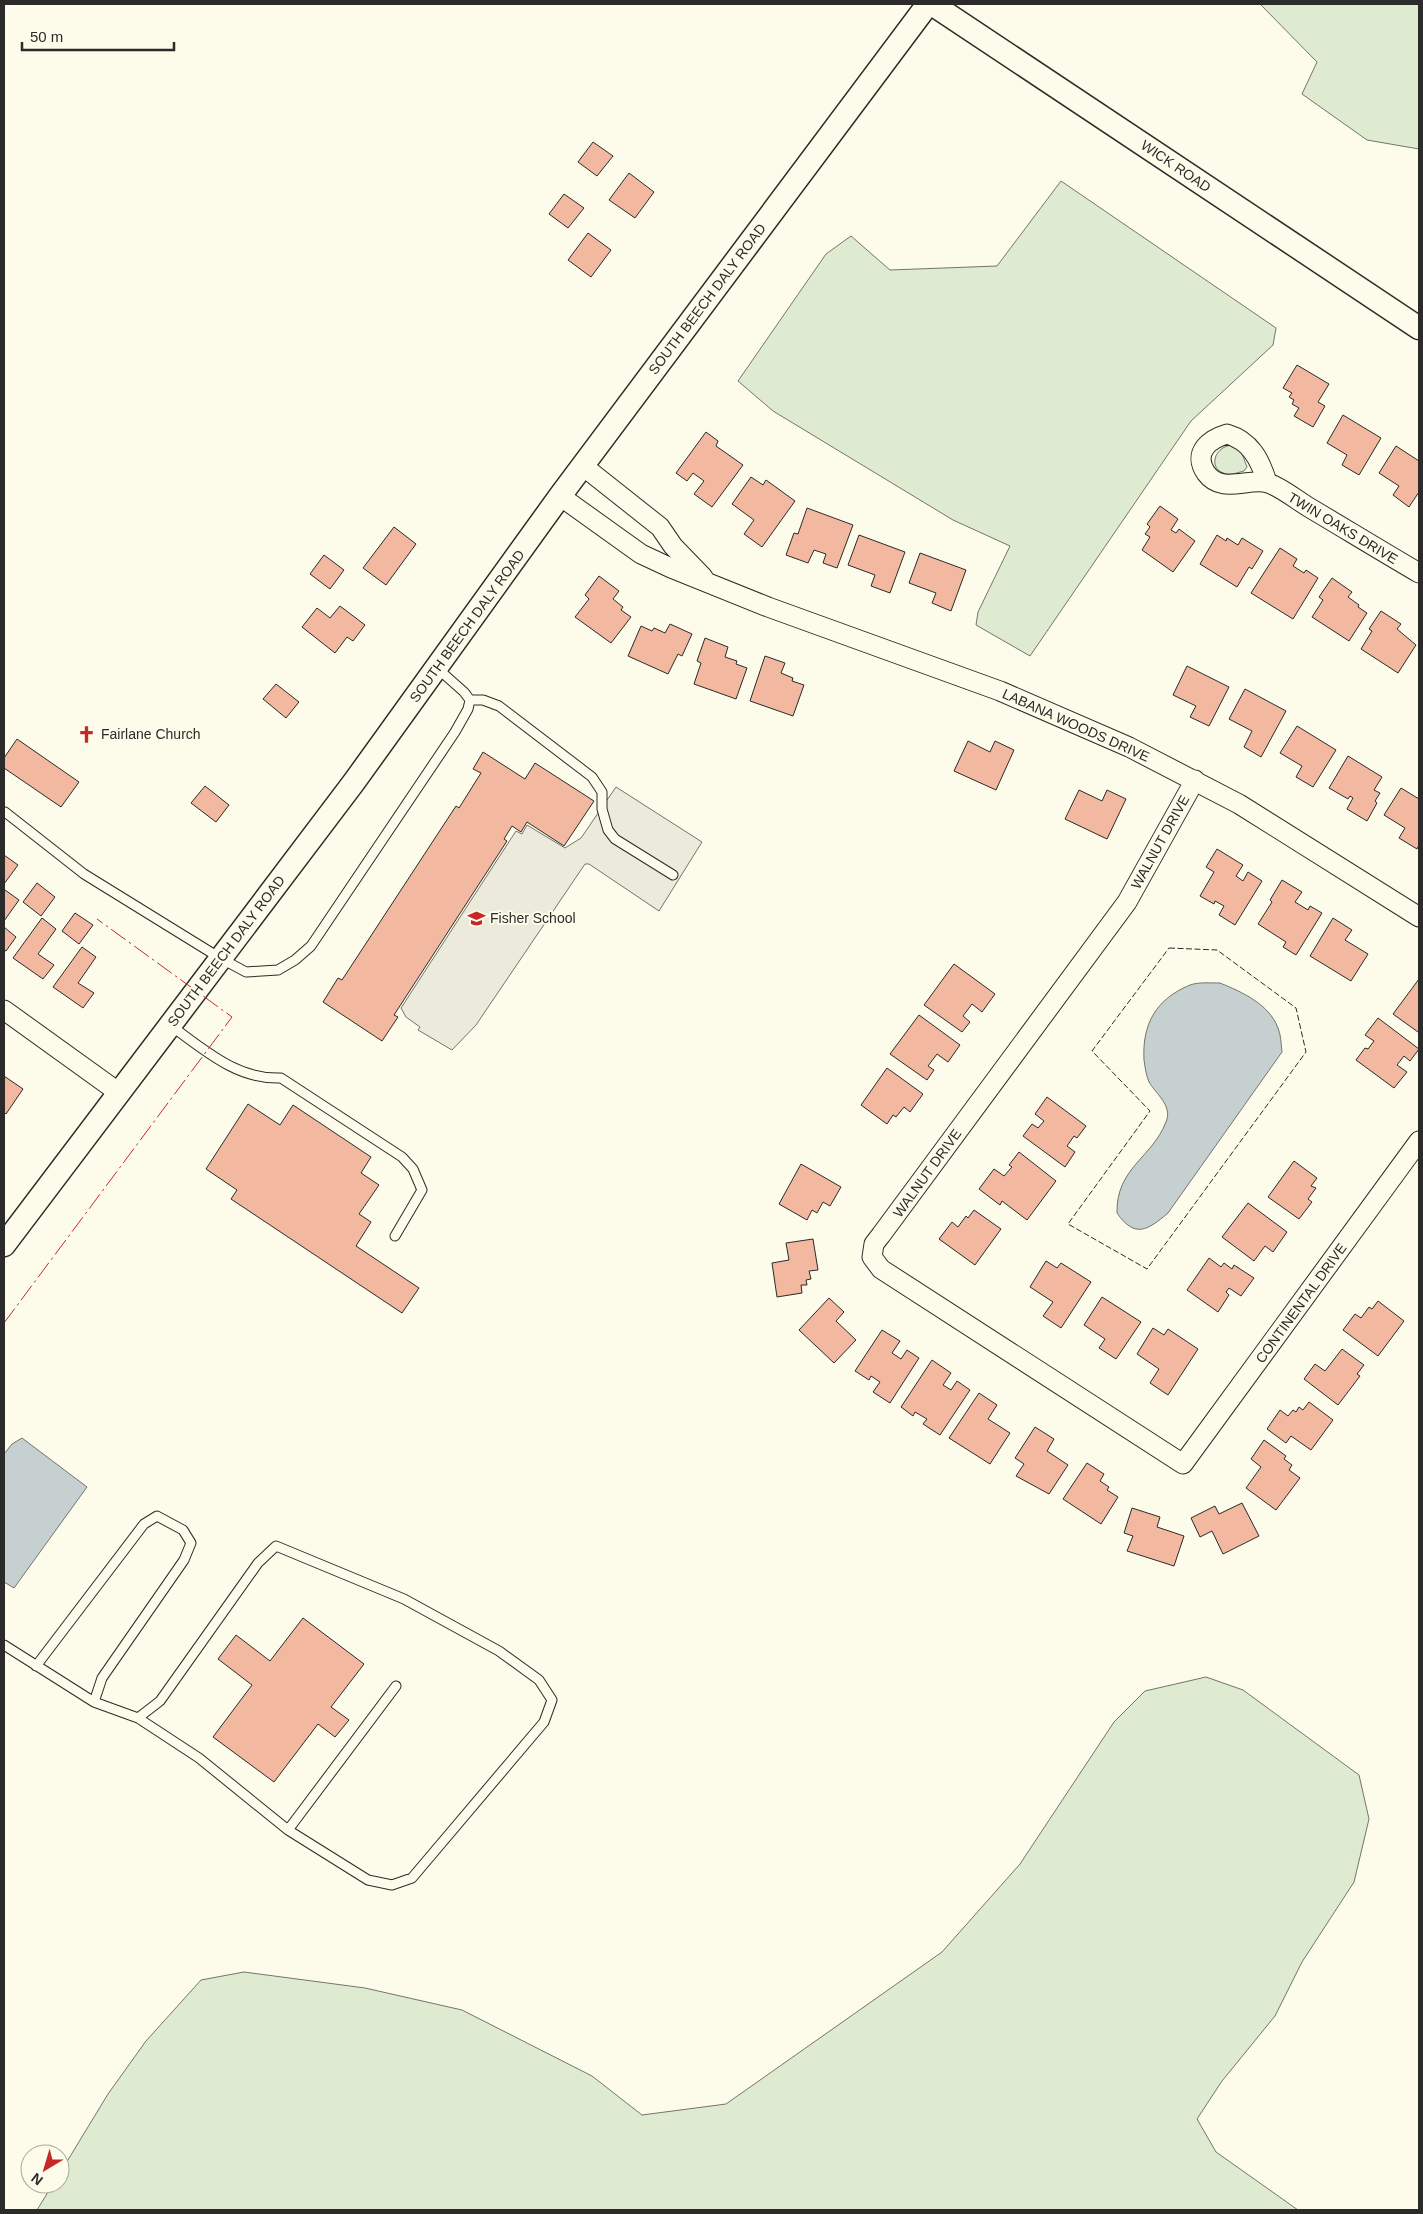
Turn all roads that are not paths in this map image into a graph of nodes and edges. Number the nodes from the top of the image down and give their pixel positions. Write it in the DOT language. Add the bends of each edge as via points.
graph roads {
  1 [pos="928,4"];
  2 [pos="932,4"];
  3 [pos="1419,328"];
  4 [pos="583,466"];
  5 [pos="1267,482"];
  6 [pos="560,496"];
  7 [pos="1419,573"];
  8 [pos="709,583"];
  9 [pos="437,668"];
  10 [pos="470,700"];
  11 [pos="1195,780"];
  12 [pos="5,812"];
  13 [pos="672,875"];
  14 [pos="1419,917"];
  15 [pos="220,958"];
  16 [pos="4,1010"];
  17 [pos="170,1024"];
  18 [pos="118,1092"];
  19 [pos="1419,1141"];
  20 [pos="395,1236"];
  21 [pos="4,1245"];
  22 [pos="1183,1464"];
  23 [pos="4,1645"];
  24 [pos="36,1666"];
  25 [pos="396,1686"];
  26 [pos="94,1702"];
  27 [pos="138,1718"];
  28 [pos="288,1830"];
  1 -- 4 [label="street, SOUTH BEECH DALY ROAD"];
  2 -- 3 [label="street, WICK ROAD"];
  4 -- 6 [label="street, SOUTH BEECH DALY ROAD"];
  4 -- 8 [label="street, LABANA WOODS DRIVE" via="660,527"];
  5 -- 7 [label="street, TWIN OAKS DRIVE"];
  6 -- 8 [label="street, LABANA WOODS DRIVE" via="640,554"];
  6 -- 9 [label="street, SOUTH BEECH DALY ROAD"];
  8 -- 11 [label="street, LABANA WOODS DRIVE" via="1000,690 1130,747"];
  9 -- 10 [label="lane"];
  9 -- 15 [label="street, SOUTH BEECH DALY ROAD"];
  10 -- 13 [label="lane" via="483,700 499,706 592,777 602,792 602,809 608,830 615,839"];
  10 -- 15 [label="lane" via="455,732 311,946 278,970 246,972"];
  11 -- 14 [label="street, LABANA WOODS DRIVE"];
  11 -- 22 [label="street, WALNUT DRIVE" via="1127,902 874,1244 872,1257 881,1269"];
  12 -- 15 [label="lane" via="84,874"];
  15 -- 17 [label="street, SOUTH BEECH DALY ROAD"];
  16 -- 18 [label="street"];
  17 -- 18 [label="street, SOUTH BEECH DALY ROAD"];
  17 -- 20 [label="lane" via="227,1065 246,1074 281,1078 402,1157 414,1169 422,1190"];
  18 -- 21 [label="street, SOUTH BEECH DALY ROAD"];
  19 -- 22 [label="street, CONTINENTAL DRIVE"];
  23 -- 24 [label="lane"];
  24 -- 26 [label="lane"];
  24 -- 26 [label="lane" via="144,1524 156,1516 183,1530 191,1543 184,1560 102,1678"];
  25 -- 28 [label="lane"];
  26 -- 27 [label="lane"];
  27 -- 28 [label="lane" via="199,1758"];
  27 -- 28 [label="lane" via="160,1701 258,1564 276,1546 404,1599 491,1647 539,1680 552,1700 544,1722 412,1878 392,1885 368,1880"];
}
